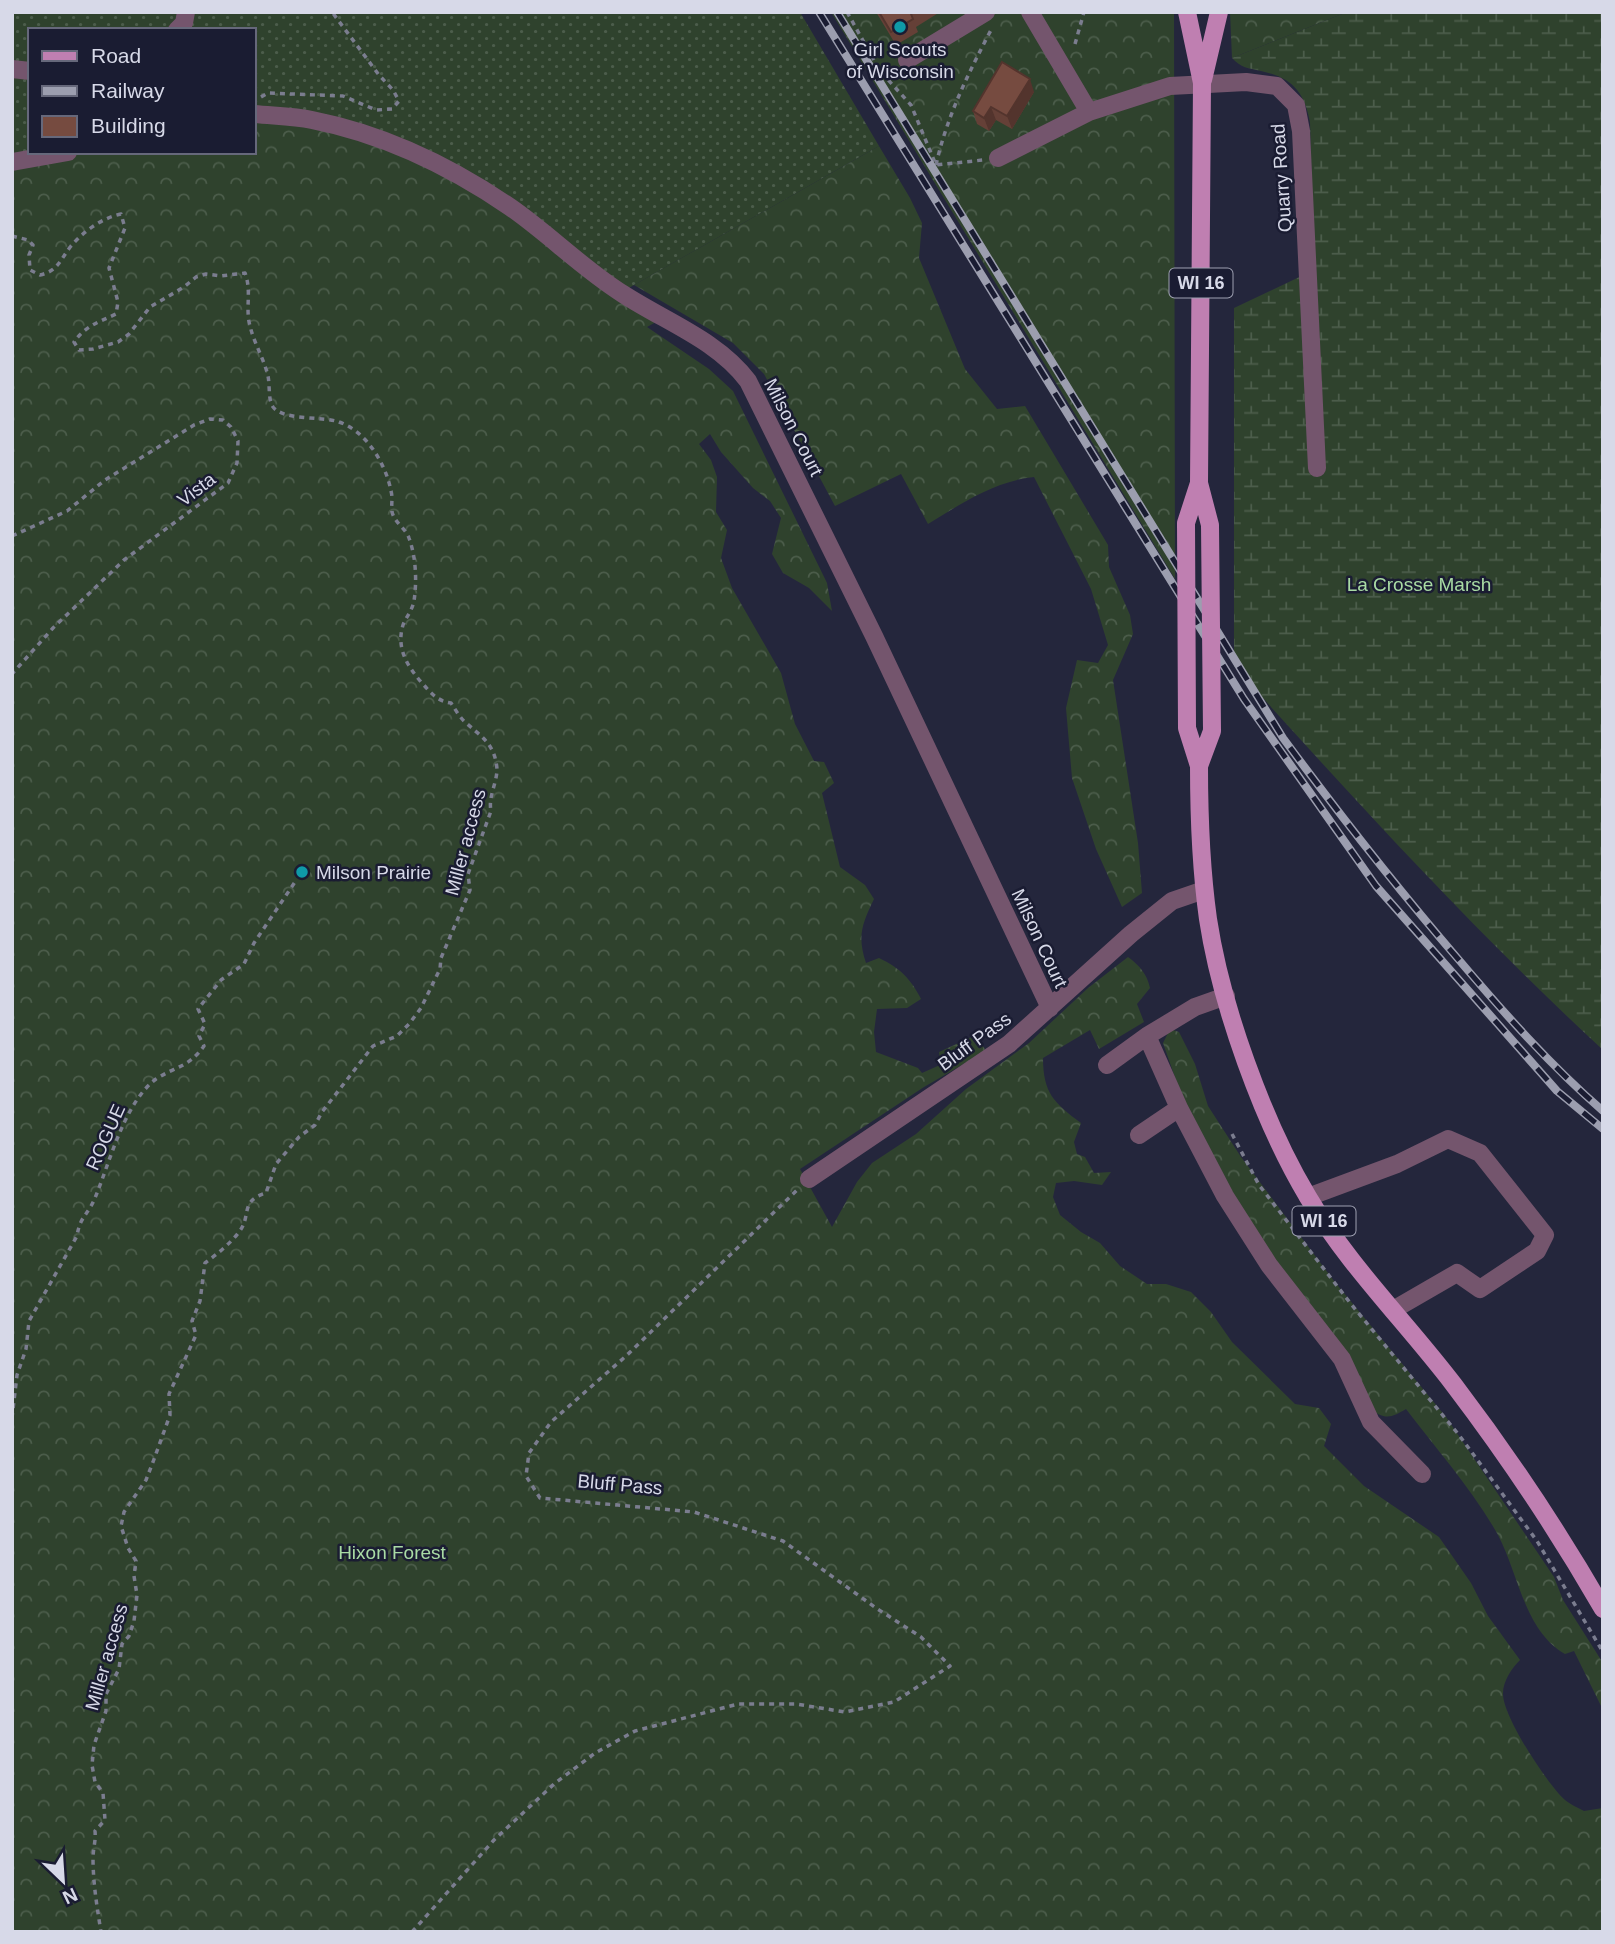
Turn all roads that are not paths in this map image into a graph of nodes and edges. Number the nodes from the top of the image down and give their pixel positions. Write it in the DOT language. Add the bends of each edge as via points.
graph roads {
  1 [pos="186,12"];
  2 [pos="1030,12"];
  3 [pos="1187,12"];
  4 [pos="1219,12"];
  5 [pos="990,18"];
  6 [pos="179,28"];
  7 [pos="907,60"];
  8 [pos="1202,83"];
  9 [pos="256,107"];
  10 [pos="1089,112"];
  11 [pos="57,154"];
  12 [pos="998,158"];
  13 [pos="12,162"];
  14 [pos="1317,468"];
  15 [pos="1199,484"];
  16 [pos="1199,766"];
  17 [pos="1204,891"];
  18 [pos="1226,996"];
  19 [pos="1050,1008"];
  20 [pos="1147,1036"];
  21 [pos="1107,1065"];
  22 [pos="1179,1108"];
  23 [pos="1139,1135"];
  24 [pos="809,1179"];
  25 [pos="1308,1197"];
  26 [pos="1393,1310"];
  27 [pos="1422,1474"];
  28 [pos="1603,1609"];
  1 -- 6 [label="street"];
  2 -- 10 [label="street"];
  3 -- 8 [label="main road, WI 16"];
  4 -- 8 [label="main road, WI 16"];
  5 -- 7 [label="street"];
  8 -- 10 [label="street, Quarry Road" via="1170,86"];
  8 -- 14 [label="street, Quarry Road" via="1278,86 1296,105"];
  8 -- 15 [label="main road, WI 16"];
  9 -- 19 [label="street, Milson Court" via="384,139 452,171 510,207 620,293 735,363 874,636"];
  10 -- 12 [label="street, Quarry Road"];
  11 -- 13 [label="street"];
  15 -- 16 [label="main road, WI 16, bridge" via="1210,525 1212,731"];
  15 -- 16 [label="main road, WI 16, bridge" via="1186,523 1187,728"];
  16 -- 17 [label="main road, WI 16"];
  17 -- 18 [label="main road, WI 16"];
  17 -- 19 [label="street, Bluff Pass" via="1172,901"];
  18 -- 20 [label="street" via="1195,1007"];
  18 -- 25 [label="main road, WI 16" via="1263,1104"];
  19 -- 24 [label="street, Bluff Pass" via="1009,1044"];
  20 -- 21 [label="street"];
  20 -- 22 [label="street"];
  22 -- 23 [label="street"];
  22 -- 27 [label="street" via="1225,1196 1269,1265 1342,1359 1371,1422"];
  25 -- 26 [label="main road, WI 16"];
  25 -- 26 [label="street" via="1397,1164 1448,1139 1480,1153 1545,1235 1537,1251 1480,1289 1457,1273"];
  26 -- 28 [label="main road, WI 16" via="1501,1450"];
}
